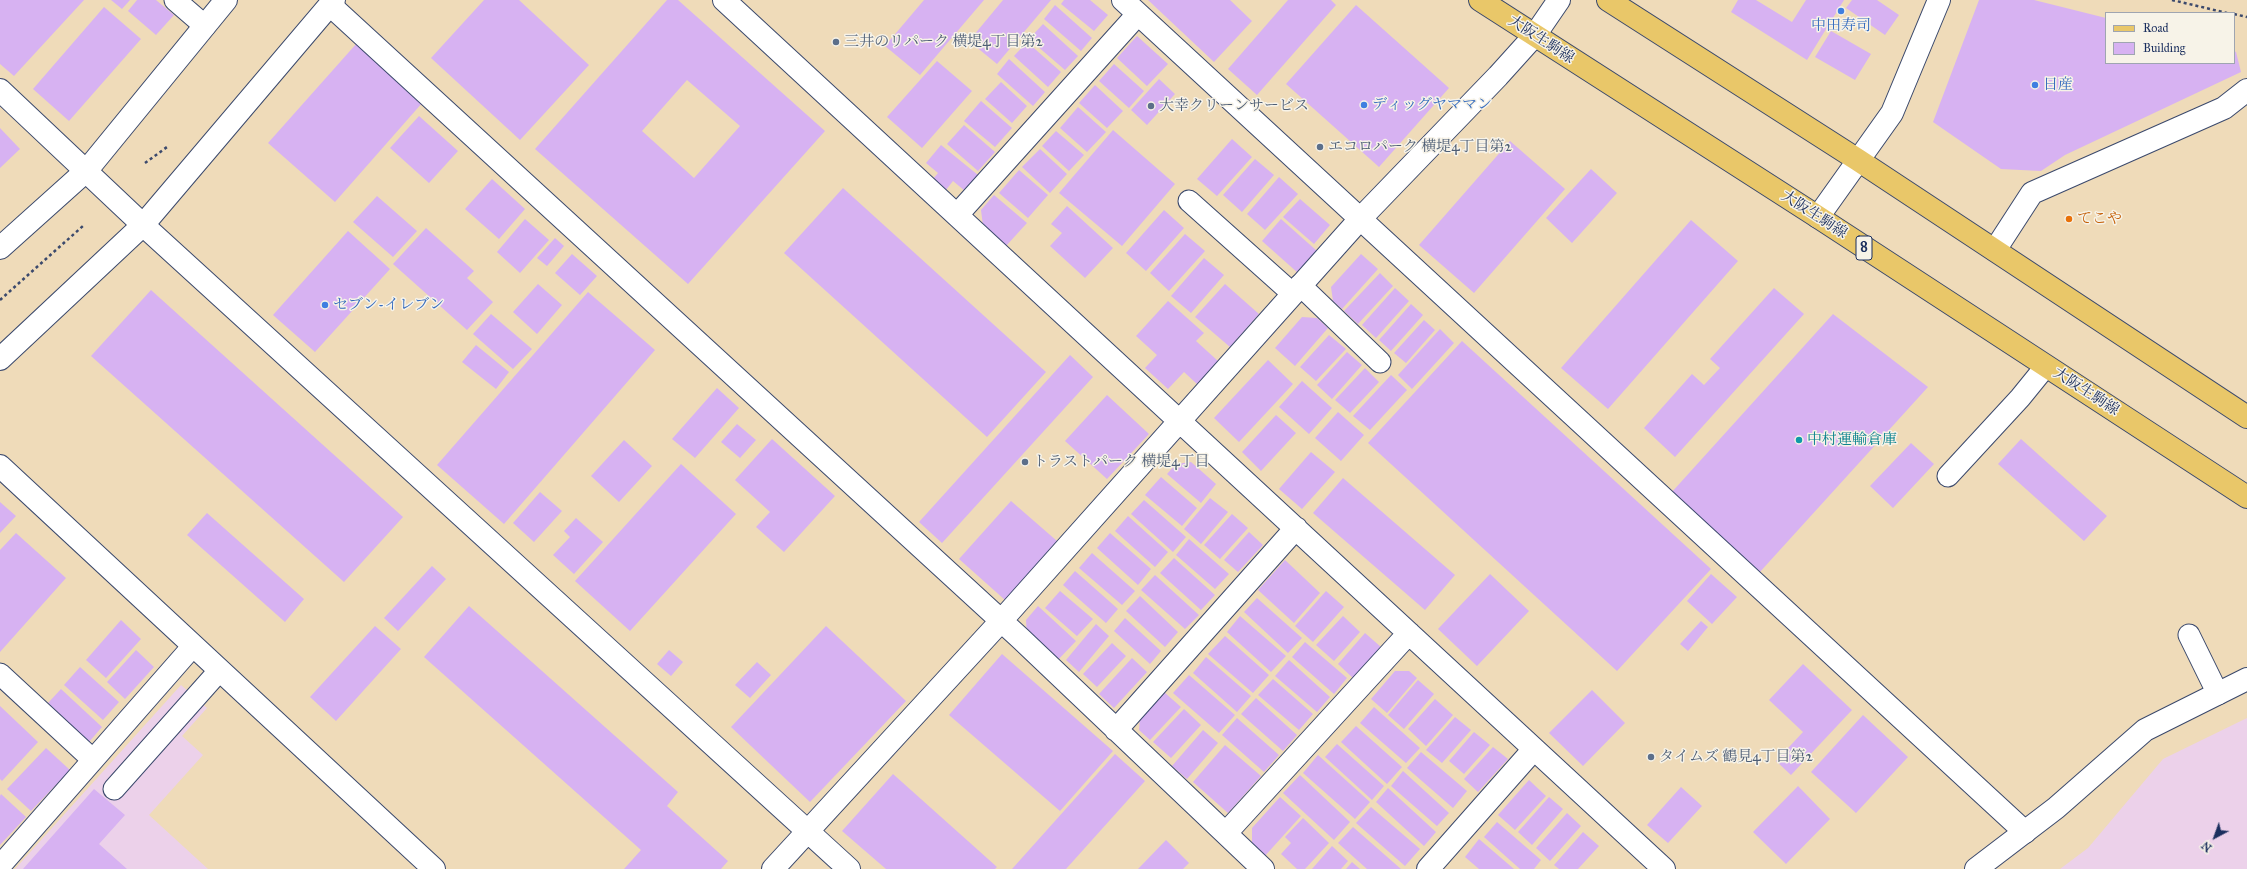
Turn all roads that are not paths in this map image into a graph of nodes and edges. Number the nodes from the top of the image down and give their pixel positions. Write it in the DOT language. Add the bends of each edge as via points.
graph roads {
  1 [pos="175,0"];
  2 [pos="226,0"];
  3 [pos="724,0"];
  4 [pos="1480,0"];
  5 [pos="1559,0"];
  6 [pos="1608,0"];
  7 [pos="1939,0"];
  8 [pos="332,2"];
  9 [pos="1130,7"];
  10 [pos="205,26"];
  11 [pos="1534,35"];
  12 [pos="0,90"];
  13 [pos="2247,90"];
  14 [pos="1858,160"];
  15 [pos="87,170"];
  16 [pos="1189,201"];
  17 [pos="957,215"];
  18 [pos="1818,217"];
  19 [pos="1360,219"];
  20 [pos="143,225"];
  21 [pos="0,248"];
  22 [pos="1995,250"];
  23 [pos="1296,290"];
  24 [pos="0,359"];
  25 [pos="1380,362"];
  26 [pos="2046,366"];
  27 [pos="2247,416"];
  28 [pos="1179,421"];
  29 [pos="0,466"];
  30 [pos="1948,476"];
  31 [pos="2247,497"];
  32 [pos="1296,528"];
  33 [pos="1001,621"];
  34 [pos="1409,633"];
  35 [pos="2189,635"];
  36 [pos="192,646"];
  37 [pos="219,671"];
  38 [pos="0,674"];
  39 [pos="2247,680"];
  40 [pos="2218,694"];
  41 [pos="1116,730"];
  42 [pos="1534,749"];
  43 [pos="93,760"];
  44 [pos="114,789"];
  45 [pos="809,832"];
  46 [pos="2025,832"];
  47 [pos="1226,833"];
  48 [pos="0,866"];
  49 [pos="434,869"];
  50 [pos="773,869"];
  51 [pos="849,869"];
  52 [pos="1263,869"];
  53 [pos="1428,869"];
  54 [pos="1664,869"];
  55 [pos="1976,869"];
  1 -- 10 [label="lane"];
  2 -- 10 [label="street"];
  3 -- 17 [label="street"];
  4 -- 11 [label="main road, 大阪生駒線 / 8"];
  5 -- 11 [label="street"];
  6 -- 14 [label="main road"];
  7 -- 14 [label="street" via="1892,114"];
  8 -- 20 [label="street"];
  8 -- 33 [label="street"];
  9 -- 17 [label="street"];
  9 -- 19 [label="street"];
  10 -- 15 [label="street"];
  11 -- 18 [label="main road, 大阪生駒線 / 8"];
  11 -- 19 [label="street"];
  12 -- 15 [label="street"];
  13 -- 22 [label="street" via="2224,108 2032,194"];
  14 -- 18 [label="street"];
  14 -- 22 [label="main road"];
  15 -- 20 [label="street"];
  15 -- 21 [label="street"];
  16 -- 23 [label="lane"];
  17 -- 28 [label="street"];
  18 -- 26 [label="main road, 大阪生駒線 / 8"];
  19 -- 23 [label="street"];
  19 -- 46 [label="street"];
  20 -- 24 [label="street"];
  20 -- 45 [label="street"];
  22 -- 27 [label="main road"];
  23 -- 25 [label="lane"];
  23 -- 28 [label="street"];
  26 -- 30 [label="lane"];
  26 -- 31 [label="main road, 大阪生駒線 / 8"];
  28 -- 32 [label="street"];
  28 -- 33 [label="street"];
  29 -- 36 [label="street"];
  32 -- 34 [label="street"];
  32 -- 41 [label="street"];
  33 -- 41 [label="street"];
  33 -- 45 [label="street"];
  34 -- 42 [label="street"];
  34 -- 47 [label="street"];
  35 -- 40 [label="lane"];
  36 -- 37 [label="street"];
  36 -- 43 [label="lane"];
  37 -- 44 [label="lane"];
  37 -- 49 [label="street"];
  38 -- 43 [label="lane"];
  39 -- 40 [label="street"];
  40 -- 46 [label="street" via="2145,730"];
  41 -- 47 [label="street"];
  42 -- 53 [label="street"];
  42 -- 54 [label="street"];
  43 -- 48 [label="lane"];
  45 -- 50 [label="street"];
  45 -- 51 [label="street"];
  46 -- 55 [label="street"];
  47 -- 52 [label="street"];
}
